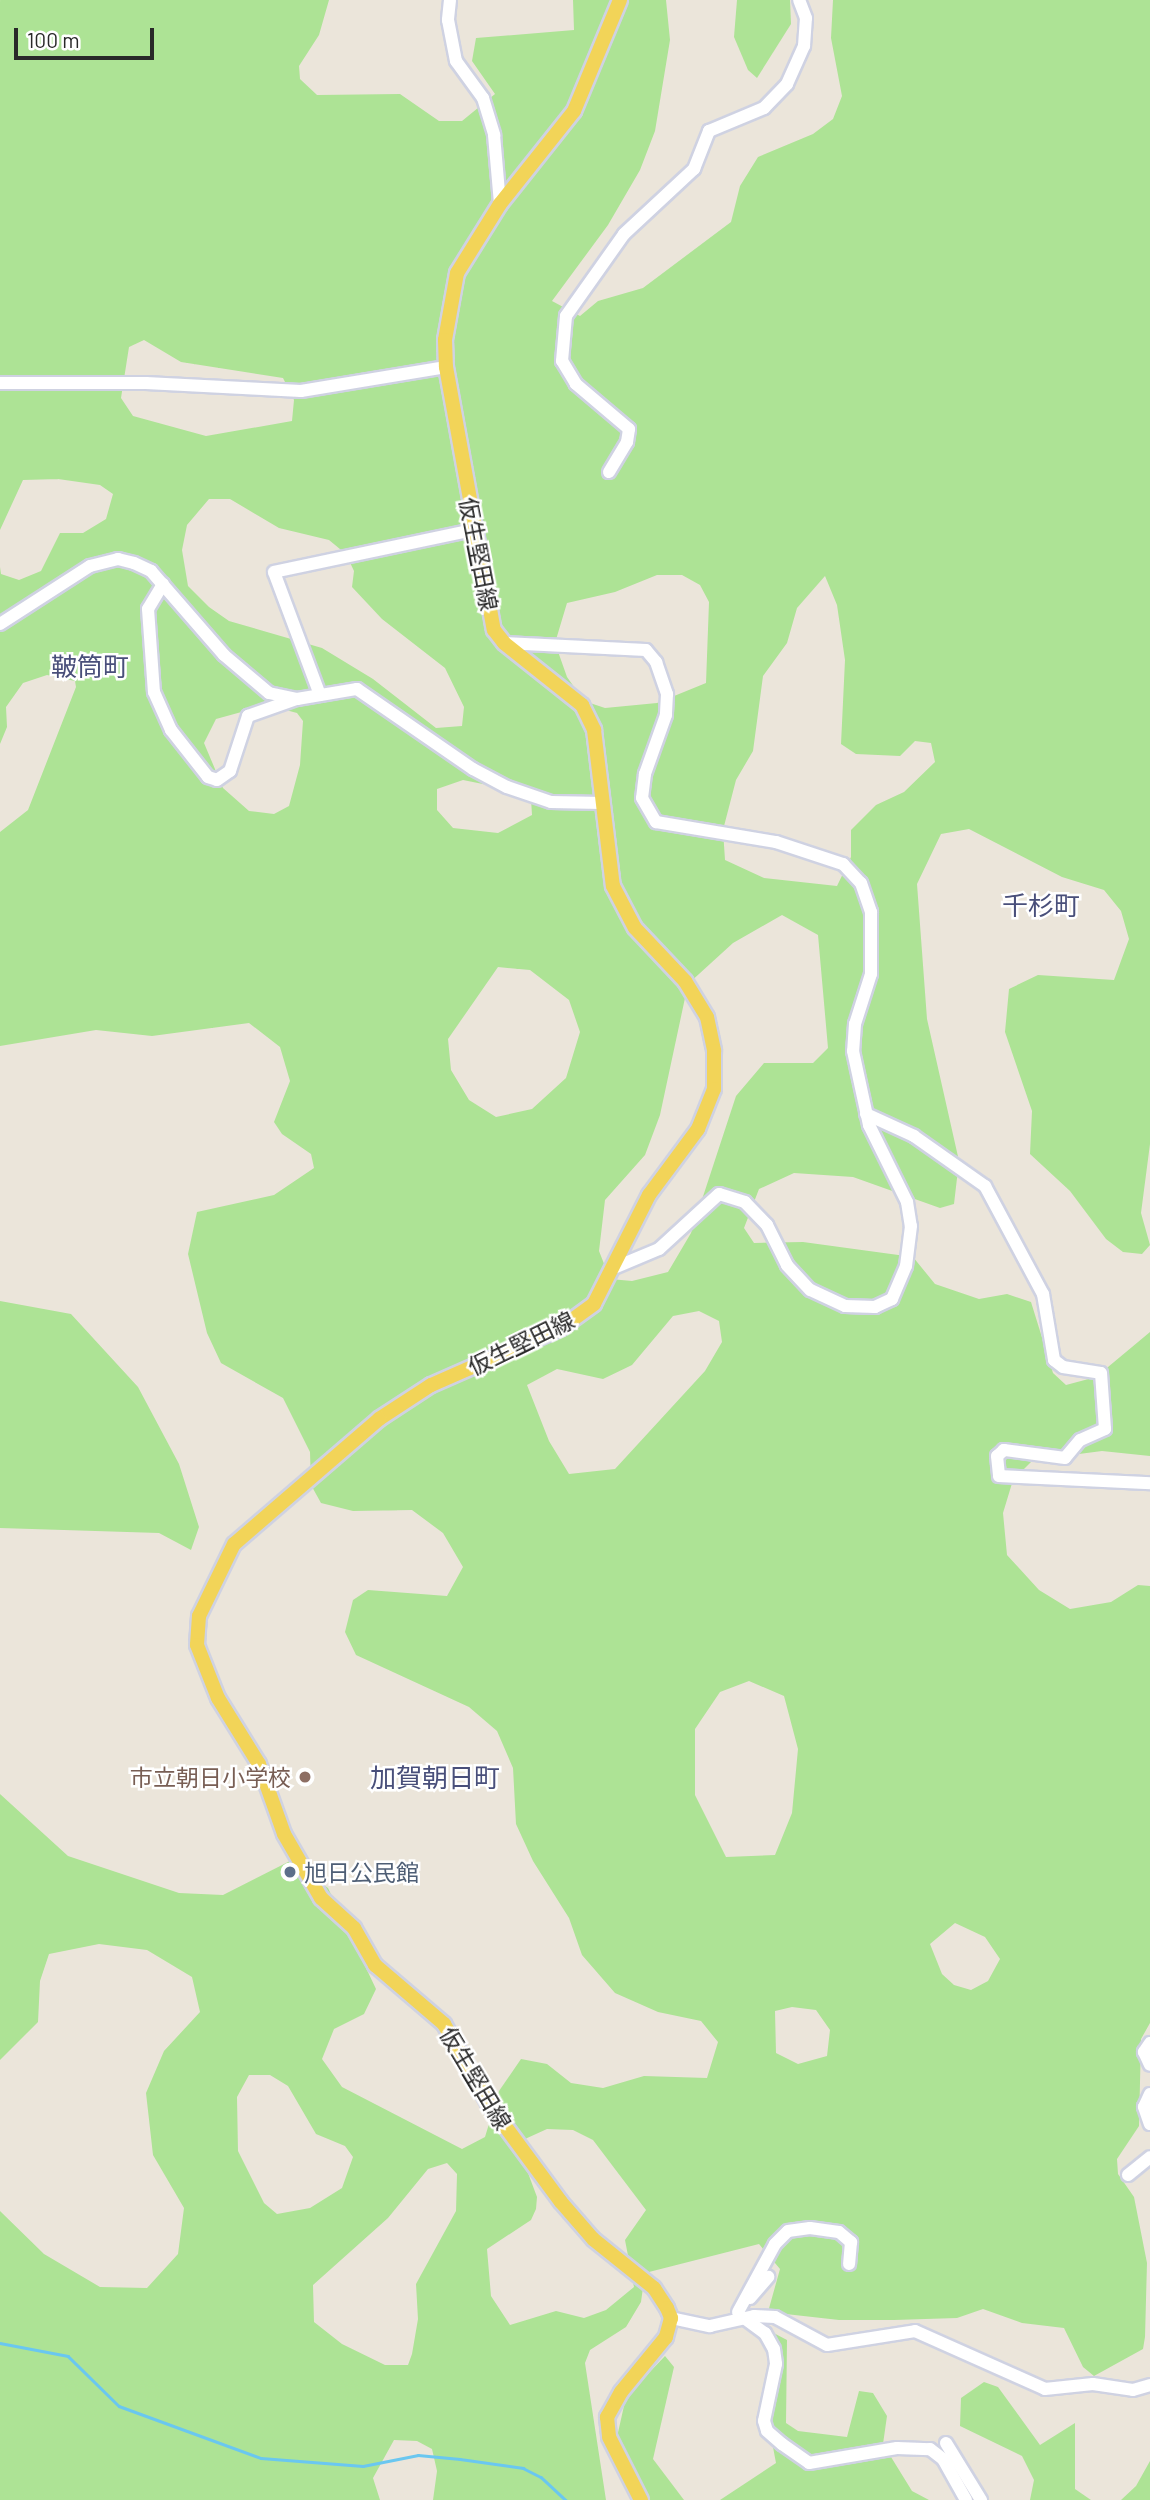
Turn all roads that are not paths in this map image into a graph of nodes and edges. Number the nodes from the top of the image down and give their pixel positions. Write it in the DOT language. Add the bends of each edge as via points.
graph roads {
  1 [pos="450,0"];
  2 [pos="620,0"];
  3 [pos="799,0"];
  4 [pos="500,204"];
  5 [pos="446,367"];
  6 [pos="0,383"];
  7 [pos="609,472"];
  8 [pos="474,530"];
  9 [pos="163,584"];
  10 [pos="0,624"];
  11 [pos="503,643"];
  12 [pos="320,695"];
  13 [pos="297,699"];
  14 [pos="602,803"];
  15 [pos="866,1114"];
  16 [pos="615,1267"];
  17 [pos="1150,1483"];
  18 [pos="1150,2043"];
  19 [pos="1150,2065"];
  20 [pos="1150,2094"];
  21 [pos="1150,2124"];
  22 [pos="1150,2157"];
  23 [pos="1128,2175"];
  24 [pos="849,2264"];
  25 [pos="768,2277"];
  26 [pos="737,2317"];
  27 [pos="671,2318"];
  28 [pos="1150,2385"];
  29 [pos="946,2443"];
  30 [pos="641,2500"];
  31 [pos="966,2500"];
  32 [pos="981,2500"];
  1 -- 4 [label="street" via="448,20 456,61 483,98 494,135"];
  2 -- 4 [label="main road, 仮生堅田線" via="574,111"];
  3 -- 7 [label="street" via="806,18 804,46 787,84 764,108 709,131 694,169 624,234 566,316 562,360 576,384 629,429 627,442"];
  4 -- 5 [label="main road, 仮生堅田線" via="457,273 445,340"];
  5 -- 6 [label="street" via="301,391 146,383"];
  5 -- 8 [label="main road, 仮生堅田線"];
  8 -- 11 [label="main road, 仮生堅田線" via="487,608"];
  8 -- 12 [label="street" via="274,572"];
  9 -- 10 [label="street" via="134,563 105,562 90,566"];
  9 -- 13 [label="street" via="251,682 269,693"];
  9 -- 13 [label="street" via="148,609 154,692 171,730 208,777 217,780 230,771 247,716"];
  11 -- 14 [label="main road, 仮生堅田線" via="582,705 594,730"];
  11 -- 15 [label="street" via="646,650 656,662 667,694 666,715 645,774 645,810 656,822 809,851 843,864 857,876 871,912 874,940 853,1051"];
  12 -- 13 [label="street"];
  12 -- 14 [label="street" via="357,689 369,694 473,769 535,799"];
  14 -- 16 [label="main road, 仮生堅田線" via="612,886 623,910 698,1000 714,1051 714,1089 698,1129 649,1195"];
  15 -- 16 [label="street" via="907,1202 911,1226 906,1266 892,1299 875,1307 845,1306 810,1290 787,1265 767,1225 746,1202 719,1194 659,1249"];
  15 -- 17 [label="street" via="914,1136 985,1186 1043,1294 1054,1360 1063,1367 1101,1373 1105,1429 1080,1440 1065,1458 1004,1450 997,1456 999,1476"];
  16 -- 27 [label="main road, 仮生堅田線" via="594,1304 561,1328 431,1385 379,1419 234,1544 206,1596 197,1645 218,1698 259,1764 284,1834 321,1898 354,1928 375,1965 444,2024 488,2103 543,2181 593,2239 654,2288"];
  18 -- 19 [label="street" via="1144,2052"];
  20 -- 21 [label="street" via="1144,2107"];
  22 -- 23 [label="street" via="1144,2167"];
  24 -- 26 [label="street" via="851,2242 839,2232 788,2231 775,2244"];
  25 -- 26 [label="street"];
  26 -- 27 [label="street" via="710,2326"];
  26 -- 28 [label="street" via="775,2317 827,2345 908,2330 922,2332 1045,2389 1093,2384 1133,2390"];
  26 -- 31 [label="street" via="765,2333 774,2348 776,2364 764,2421 782,2444 809,2462 897,2448 930,2449 943,2459"];
  27 -- 30 [label="main road" via="666,2337 621,2392 607,2417 609,2437"];
  29 -- 32 [label="street"];
}
